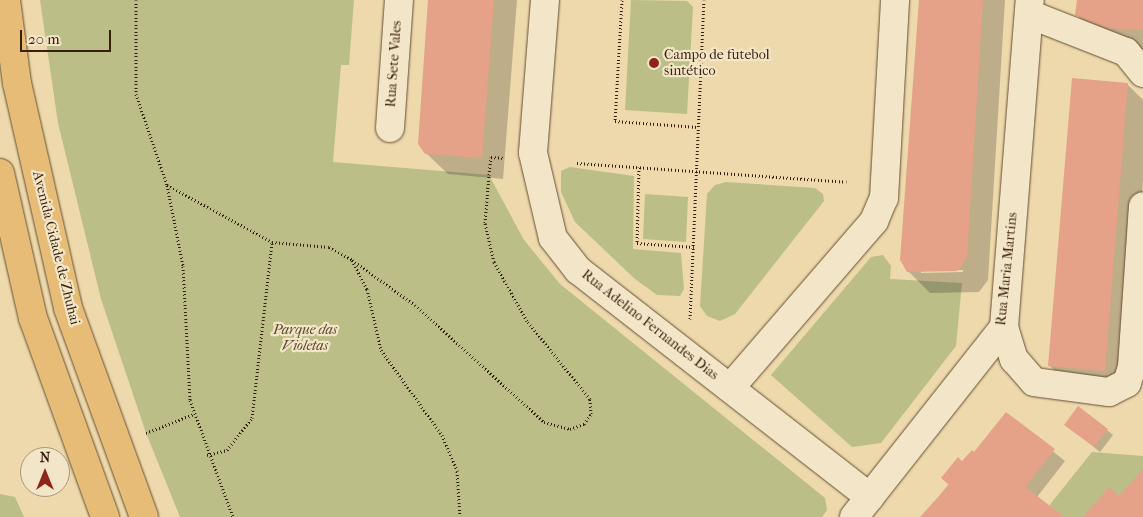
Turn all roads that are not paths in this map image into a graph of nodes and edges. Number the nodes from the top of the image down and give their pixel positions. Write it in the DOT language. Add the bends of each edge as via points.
graph roads {
  1 [pos="6,0"];
  2 [pos="399,0"];
  3 [pos="545,0"];
  4 [pos="895,0"];
  5 [pos="1030,7"];
  6 [pos="1143,73"];
  7 [pos="390,128"];
  8 [pos="0,173"];
  9 [pos="1143,206"];
  10 [pos="1004,327"];
  11 [pos="730,388"];
  12 [pos="862,507"];
  13 [pos="105,517"];
  14 [pos="144,517"];
  1 -- 14 [label="main road, Avenida Cidade de Zhuhai" via="17,84 68,308"];
  2 -- 7 [label="street, Rua Sete Vales"];
  3 -- 11 [label="street, Rua Adelino Fernandes Dias" via="533,153 553,238 578,270"];
  4 -- 11 [label="street, Rua Adelino Fernandes Dias" via="884,198 874,220"];
  5 -- 6 [label="street" via="1126,52"];
  5 -- 10 [label="street, Rua Maria Martins"];
  8 -- 13 [label="main road" via="33,318"];
  9 -- 10 [label="street" via="1132,367 1127,383 1109,392 1034,382 1014,359"];
  10 -- 12 [label="street, Rua Maria Martins"];
  11 -- 12 [label="street, Rua Adelino Fernandes Dias"];
}
